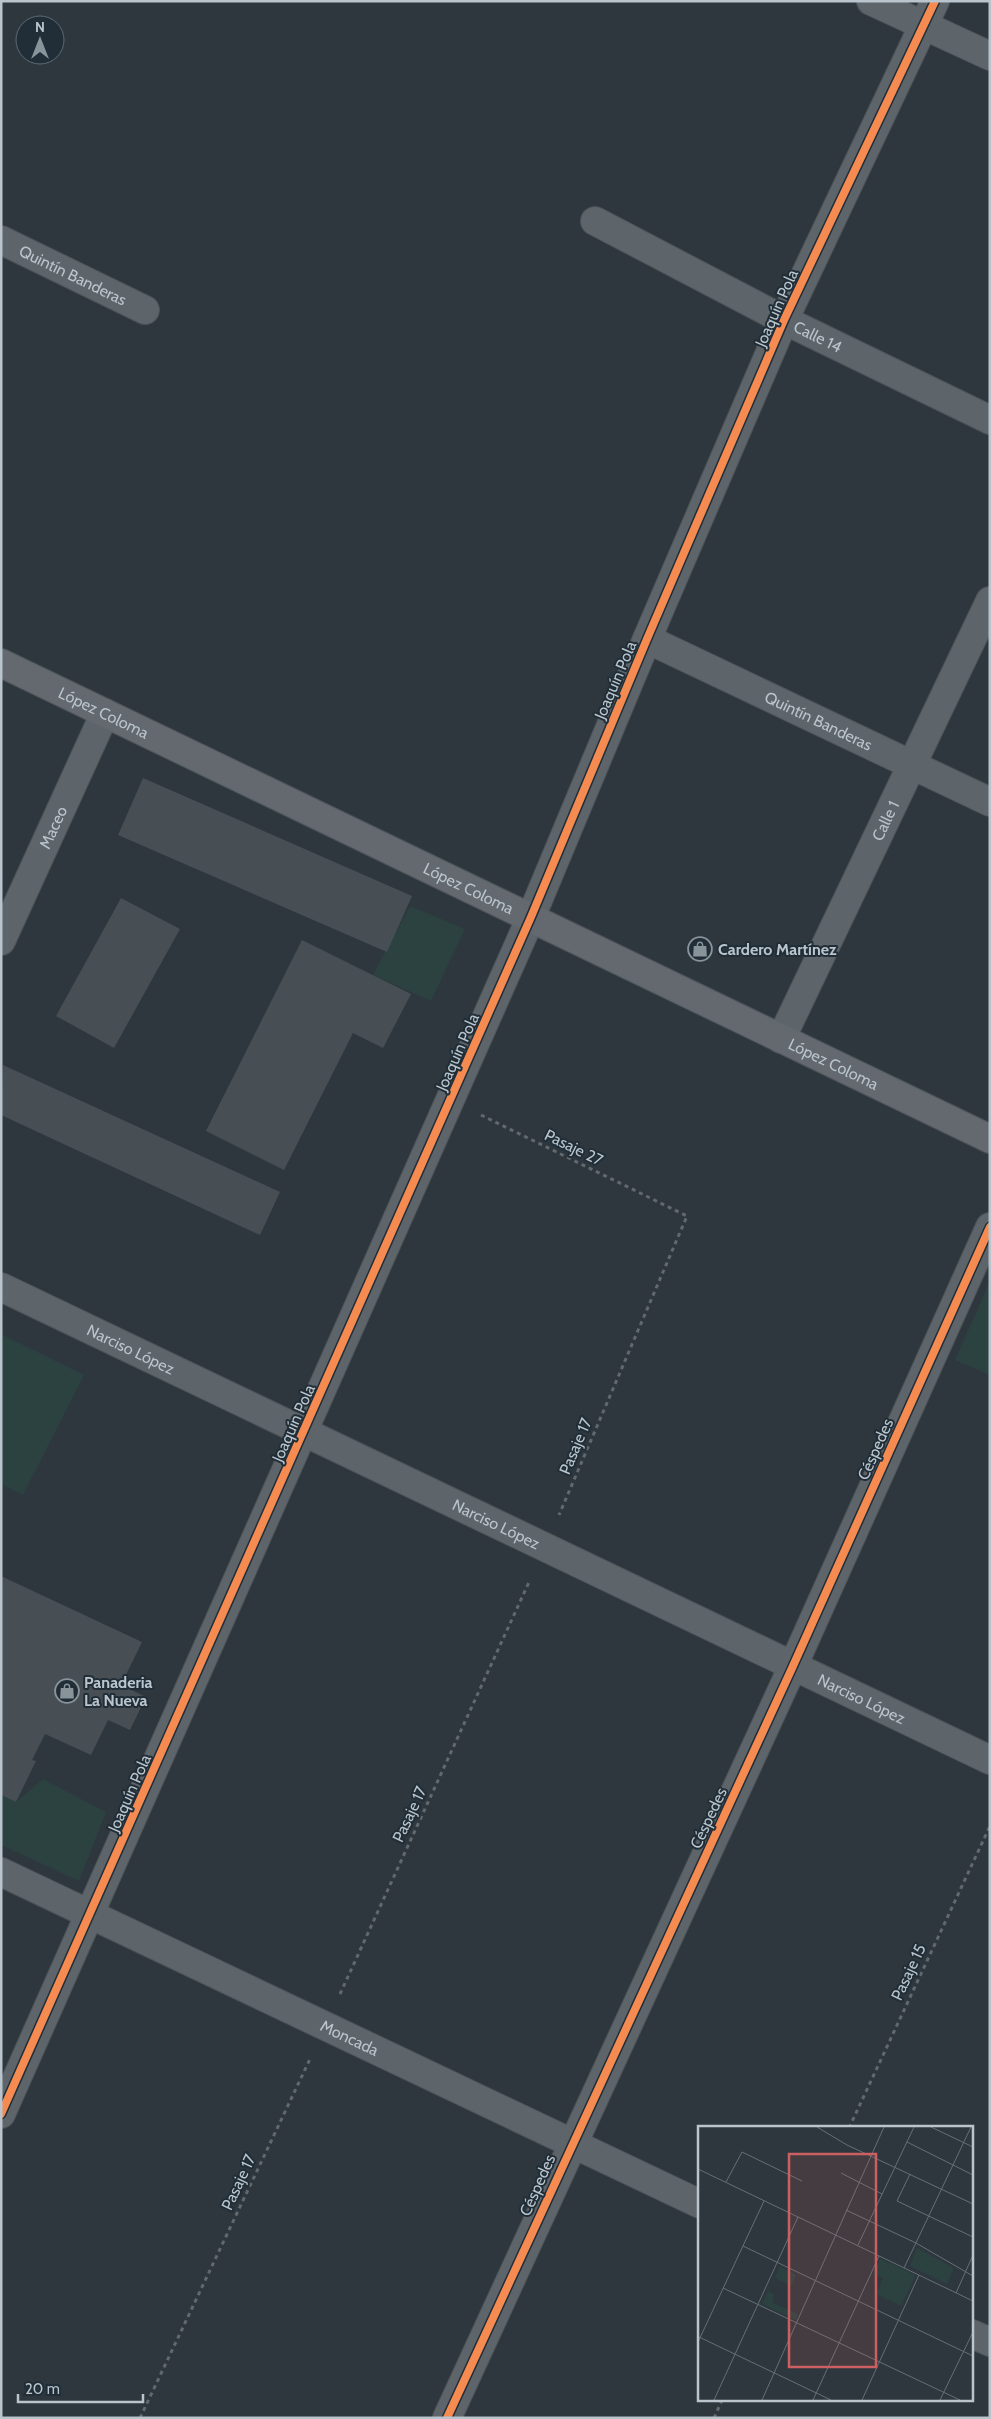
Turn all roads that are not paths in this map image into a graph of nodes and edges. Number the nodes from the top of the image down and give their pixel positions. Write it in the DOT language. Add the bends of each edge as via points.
graph roads {
  1 [pos="871,1"];
  2 [pos="936,1"];
  3 [pos="924,26"];
  4 [pos="990,56"];
  5 [pos="595,220"];
  6 [pos="1,240"];
  7 [pos="145,310"];
  8 [pos="784,320"];
  9 [pos="990,420"];
  10 [pos="990,601"];
  11 [pos="647,639"];
  12 [pos="1,663"];
  13 [pos="106,713"];
  14 [pos="911,766"];
  15 [pos="990,802"];
  16 [pos="531,917"];
  17 [pos="1,942"];
  18 [pos="781,1038"];
  19 [pos="990,1139"];
  20 [pos="990,1228"];
  21 [pos="1,1287"];
  22 [pos="304,1432"];
  23 [pos="793,1666"];
  24 [pos="990,1760"];
  25 [pos="1,1872"];
  26 [pos="90,1914"];
  27 [pos="1,2114"];
  28 [pos="572,2143"];
  29 [pos="698,2203"];
  30 [pos="974,2335"];
  31 [pos="990,2342"];
  32 [pos="447,2418"];
  1 -- 3 [label="street"];
  2 -- 3 [label="street, Joaquín Pola"];
  3 -- 4 [label="street"];
  3 -- 8 [label="street, Joaquín Pola"];
  5 -- 8 [label="street, Calle 14"];
  6 -- 7 [label="street, Quintín Banderas"];
  8 -- 9 [label="street, Calle 14"];
  8 -- 11 [label="street, Joaquín Pola"];
  10 -- 14 [label="street, Calle 1"];
  11 -- 14 [label="street, Quintín Banderas"];
  11 -- 16 [label="street, Joaquín Pola"];
  12 -- 13 [label="street, López Coloma"];
  13 -- 16 [label="street, López Coloma"];
  13 -- 17 [label="street, Maceo"];
  14 -- 15 [label="street, Quintín Banderas"];
  14 -- 18 [label="street, Calle 1"];
  16 -- 18 [label="street, López Coloma"];
  16 -- 22 [label="street, Joaquín Pola"];
  18 -- 19 [label="street, López Coloma"];
  20 -- 23 [label="street, Céspedes"];
  21 -- 22 [label="street, Narciso López"];
  22 -- 23 [label="street, Narciso López"];
  22 -- 26 [label="street, Joaquín Pola"];
  23 -- 24 [label="street, Narciso López"];
  23 -- 28 [label="street, Céspedes"];
  25 -- 26 [label="street, Moncada"];
  26 -- 27 [label="street, Joaquín Pola"];
  26 -- 28 [label="street, Moncada"];
  28 -- 29 [label="street, Moncada"];
  28 -- 32 [label="street, Céspedes"];
  30 -- 31 [label="street"];
}
